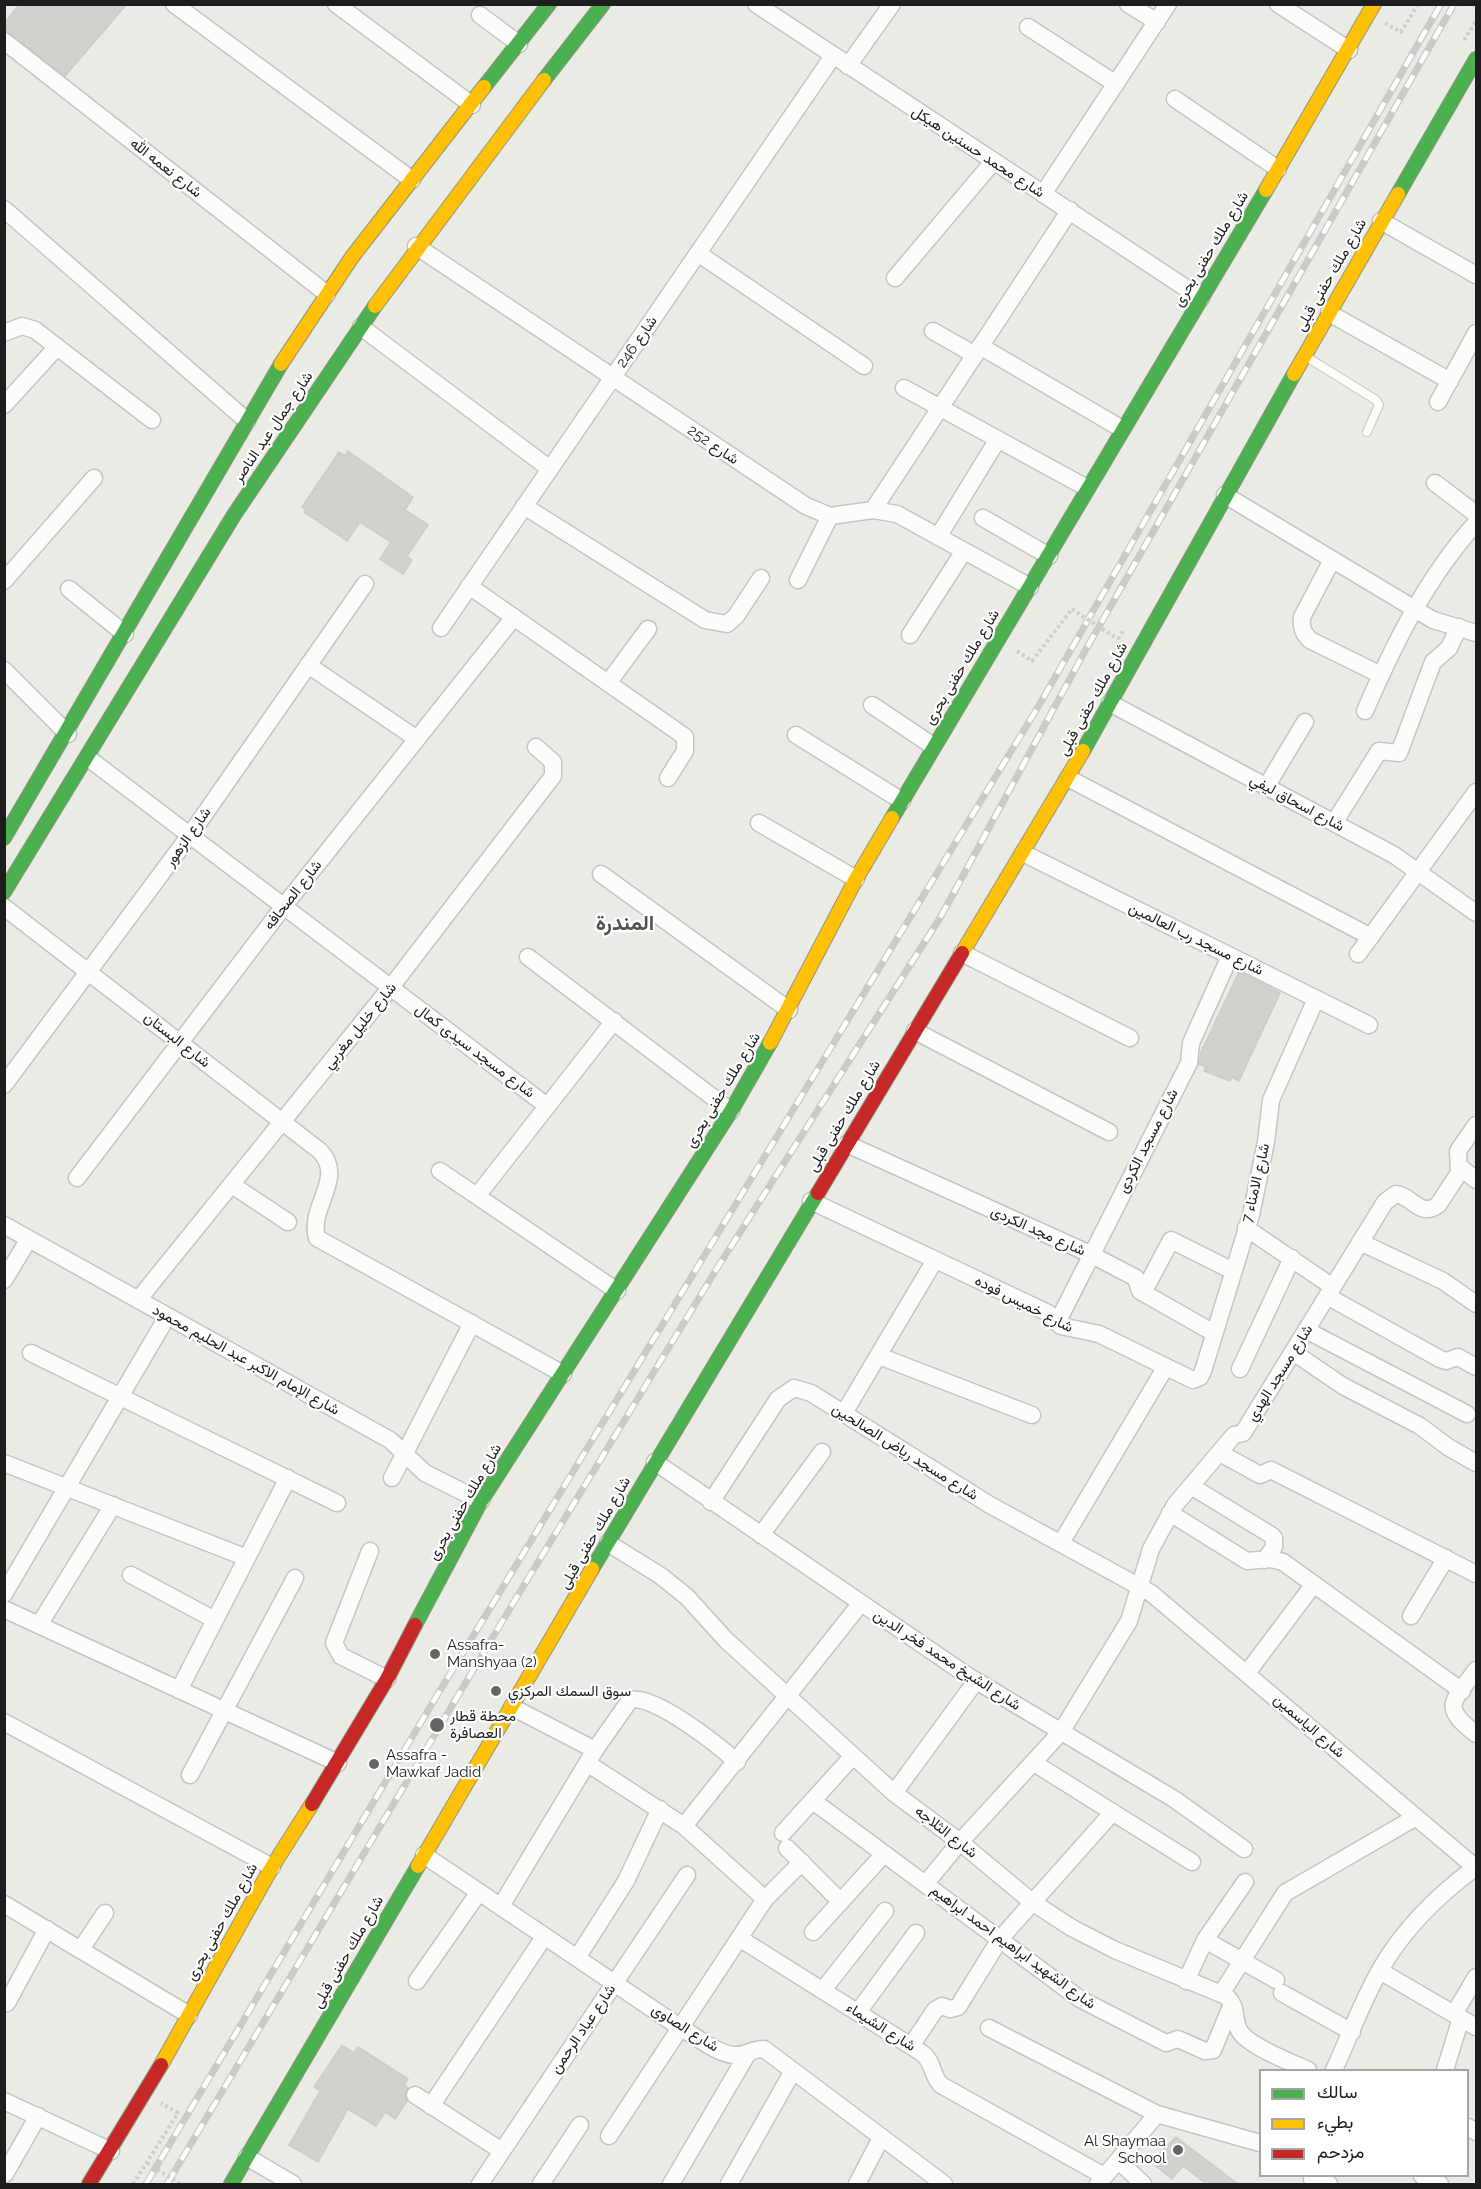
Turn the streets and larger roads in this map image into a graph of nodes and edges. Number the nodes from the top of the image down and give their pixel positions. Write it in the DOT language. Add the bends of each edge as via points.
graph roads {
  1 [pos="174,4"];
  2 [pos="336,4"];
  3 [pos="549,4"];
  4 [pos="603,4"];
  5 [pos="756,4"];
  6 [pos="892,4"];
  7 [pos="1128,4"];
  8 [pos="1168,4"];
  9 [pos="1278,4"];
  10 [pos="1374,4"];
  11 [pos="480,15"];
  12 [pos="1156,22"];
  13 [pos="1028,27"];
  14 [pos="4,41"];
  15 [pos="519,44"];
  16 [pos="1349,50"];
  17 [pos="833,56"];
  18 [pos="1476,59"];
  19 [pos="848,66"];
  20 [pos="1116,84"];
  21 [pos="1175,99"];
  22 [pos="472,105"];
  23 [pos="993,162"];
  24 [pos="1278,169"];
  25 [pos="412,180"];
  26 [pos="1043,194"];
  27 [pos="4,209"];
  28 [pos="1070,210"];
  29 [pos="1381,221"];
  30 [pos="416,246"];
  31 [pos="699,254"];
  32 [pos="1476,275"];
  33 [pos="895,278"];
  34 [pos="327,294"];
  35 [pos="1201,298"];
  36 [pos="1329,313"];
  37 [pos="360,327"];
  38 [pos="933,331"];
  39 [pos="4,333"];
  40 [pos="1476,333"];
  41 [pos="57,347"];
  42 [pos="978,350"];
  43 [pos="864,366"];
  44 [pos="612,378"];
  45 [pos="1450,381"];
  46 [pos="904,388"];
  47 [pos="1438,402"];
  48 [pos="4,405"];
  49 [pos="941,408"];
  50 [pos="152,420"];
  51 [pos="247,421"];
  52 [pos="1122,429"];
  53 [pos="998,439"];
  54 [pos="550,469"];
  55 [pos="94,478"];
  56 [pos="1435,483"];
  57 [pos="1087,488"];
  58 [pos="1226,495"];
  59 [pos="525,506"];
  60 [pos="873,510"];
  61 [pos="1476,514"];
  62 [pos="830,516"];
  63 [pos="983,518"];
  64 [pos="1476,523"];
  65 [pos="938,537"];
  66 [pos="964,551"];
  67 [pos="1049,556"];
  68 [pos="1332,560"];
  69 [pos="761,578"];
  70 [pos="798,580"];
  71 [pos="4,581"];
  72 [pos="364,584"];
  73 [pos="469,586"];
  74 [pos="1030,587"];
  75 [pos="69,589"];
  76 [pos="1414,609"];
  77 [pos="514,617"];
  78 [pos="1459,627"];
  79 [pos="441,628"];
  80 [pos="648,629"];
  81 [pos="1476,633"];
  82 [pos="125,634"];
  83 [pos="910,635"];
  84 [pos="308,665"];
  85 [pos="4,670"];
  86 [pos="1381,675"];
  87 [pos="608,683"];
  88 [pos="1110,703"];
  89 [pos="872,705"];
  90 [pos="1365,711"];
  91 [pos="1305,722"];
  92 [pos="68,734"];
  93 [pos="796,735"];
  94 [pos="417,739"];
  95 [pos="933,746"];
  96 [pos="537,747"];
  97 [pos="88,758"];
  98 [pos="668,778"];
  99 [pos="1068,778"];
  100 [pos="1266,787"];
  101 [pos="1476,792"];
  102 [pos="902,801"];
  103 [pos="759,823"];
  104 [pos="1334,823"];
  105 [pos="190,835"];
  106 [pos="4,838"];
  107 [pos="1023,853"];
  108 [pos="1418,870"];
  109 [pos="601,874"];
  110 [pos="856,879"];
  111 [pos="4,892"];
  112 [pos="284,906"];
  113 [pos="4,907"];
  114 [pos="1476,913"];
  115 [pos="1371,937"];
  116 [pos="962,953"];
  117 [pos="1358,954"];
  118 [pos="1230,956"];
  119 [pos="528,957"];
  120 [pos="90,973"];
  121 [pos="391,987"];
  122 [pos="1316,999"];
  123 [pos="789,1010"];
  124 [pos="614,1021"];
  125 [pos="1369,1025"];
  126 [pos="915,1031"];
  127 [pos="1130,1038"];
  128 [pos="180,1042"];
  129 [pos="4,1085"];
  130 [pos="547,1106"];
  131 [pos="731,1111"];
  132 [pos="283,1122"];
  133 [pos="1476,1125"];
  134 [pos="1109,1132"];
  135 [pos="847,1144"];
  136 [pos="1460,1167"];
  137 [pos="440,1171"];
  138 [pos="77,1178"];
  139 [pos="1476,1180"];
  140 [pos="232,1185"];
  141 [pos="477,1196"];
  142 [pos="811,1201"];
  143 [pos="288,1222"];
  144 [pos="4,1225"];
  145 [pos="1246,1228"];
  146 [pos="29,1239"];
  147 [pos="1360,1242"];
  148 [pos="1089,1254"];
  149 [pos="1292,1258"];
  150 [pos="935,1260"];
  151 [pos="1233,1271"];
  152 [pos="4,1280"];
  153 [pos="617,1291"];
  154 [pos="1330,1291"];
  155 [pos="1143,1293"];
  156 [pos="138,1300"];
  157 [pos="1476,1304"];
  158 [pos="167,1317"];
  159 [pos="472,1323"];
  160 [pos="1057,1323"];
  161 [pos="1306,1330"];
  162 [pos="1214,1333"];
  163 [pos="1293,1352"];
  164 [pos="31,1353"];
  165 [pos="879,1356"];
  166 [pos="1476,1367"];
  167 [pos="1165,1368"];
  168 [pos="1240,1369"];
  169 [pos="1203,1371"];
  170 [pos="563,1374"];
  171 [pos="121,1395"];
  172 [pos="844,1413"];
  173 [pos="1032,1414"];
  174 [pos="1467,1414"];
  175 [pos="406,1452"];
  176 [pos="822,1452"];
  177 [pos="1220,1453"];
  178 [pos="655,1462"];
  179 [pos="4,1463"];
  180 [pos="1476,1463"];
  181 [pos="288,1478"];
  182 [pos="392,1478"];
  183 [pos="1191,1486"];
  184 [pos="68,1487"];
  185 [pos="481,1501"];
  186 [pos="711,1502"];
  187 [pos="337,1503"];
  188 [pos="113,1505"];
  189 [pos="1170,1513"];
  190 [pos="761,1535"];
  191 [pos="608,1543"];
  192 [pos="1061,1543"];
  193 [pos="370,1551"];
  194 [pos="247,1558"];
  195 [pos="1446,1558"];
  196 [pos="1265,1560"];
  197 [pos="1476,1574"];
  198 [pos="131,1575"];
  199 [pos="295,1578"];
  200 [pos="1314,1584"];
  201 [pos="1140,1586"];
  202 [pos="4,1594"];
  203 [pos="861,1603"];
  204 [pos="4,1609"];
  205 [pos="1411,1616"];
  206 [pos="215,1620"];
  207 [pos="39,1625"];
  208 [pos="1476,1670"];
  209 [pos="1247,1673"];
  210 [pos="387,1679"];
  211 [pos="976,1681"];
  212 [pos="179,1690"];
  213 [pos="1462,1691"];
  214 [pos="788,1696"];
  215 [pos="512,1707"];
  216 [pos="226,1712"];
  217 [pos="4,1722"];
  218 [pos="1061,1732"];
  219 [pos="1476,1734"];
  220 [pos="853,1755"];
  221 [pos="591,1757"];
  222 [pos="737,1762"];
  223 [pos="1034,1762"];
  224 [pos="338,1763"];
  225 [pos="190,1775"];
  226 [pos="894,1793"];
  227 [pos="813,1801"];
  228 [pos="660,1809"];
  229 [pos="1113,1812"];
  230 [pos="1416,1817"];
  231 [pos="684,1826"];
  232 [pos="960,1842"];
  233 [pos="1244,1849"];
  234 [pos="884,1854"];
  235 [pos="424,1856"];
  236 [pos="802,1862"];
  237 [pos="1192,1862"];
  238 [pos="272,1867"];
  239 [pos="1476,1868"];
  240 [pos="687,1875"];
  241 [pos="1245,1882"];
  242 [pos="926,1883"];
  243 [pos="479,1892"];
  244 [pos="765,1899"];
  245 [pos="841,1902"];
  246 [pos="1032,1902"];
  247 [pos="4,1904"];
  248 [pos="501,1906"];
  249 [pos="885,1911"];
  250 [pos="105,1913"];
  251 [pos="48,1929"];
  252 [pos="813,1932"];
  253 [pos="916,1933"];
  254 [pos="544,1937"];
  255 [pos="739,1938"];
  256 [pos="1000,1939"];
  257 [pos="1205,1940"];
  258 [pos="81,1949"];
  259 [pos="577,1958"];
  260 [pos="1243,1960"];
  261 [pos="1380,1971"];
  262 [pos="1476,1977"];
  263 [pos="417,1981"];
  264 [pos="1186,1981"];
  265 [pos="614,1983"];
  266 [pos="823,1990"];
  267 [pos="1227,1999"];
  268 [pos="7,2003"];
  269 [pos="858,2012"];
  270 [pos="189,2015"];
  271 [pos="1458,2016"];
  272 [pos="1476,2027"];
  273 [pos="681,2028"];
  274 [pos="989,2028"];
  275 [pos="1352,2032"];
  276 [pos="911,2046"];
  277 [pos="748,2053"];
  278 [pos="1306,2069"];
  279 [pos="1334,2069"];
  280 [pos="1445,2069"];
  281 [pos="793,2071"];
  282 [pos="415,2095"];
  283 [pos="4,2101"];
  284 [pos="431,2106"];
  285 [pos="1157,2114"];
  286 [pos="38,2116"];
  287 [pos="580,2125"];
  288 [pos="609,2136"];
  289 [pos="881,2138"];
  290 [pos="1259,2143"];
  291 [pos="111,2151"];
  292 [pos="502,2151"];
  293 [pos="247,2157"];
  294 [pos="1118,2160"];
  295 [pos="6,2174"];
  296 [pos="1426,2177"];
  297 [pos="1101,2180"];
  298 [pos="1311,2180"];
  299 [pos="89,2184"];
  300 [pos="231,2184"];
  301 [pos="293,2184"];
  302 [pos="480,2184"];
  303 [pos="541,2184"];
  304 [pos="671,2184"];
  305 [pos="729,2184"];
  306 [pos="857,2184"];
  307 [pos="944,2184"];
  308 [pos="1143,2184"];
  309 [pos="1329,2184"];
  310 [pos="1440,2184"];
  1 -- 25 [label="street"];
  2 -- 22 [label="street"];
  3 -- 15 [label="street, شارع جمال عبد الناصر"];
  4 -- 30 [label="street, شارع جمال عبد الناصر" via="531,87"];
  5 -- 17 [label="street, شارع محمد حسنين هيكل"];
  6 -- 19 [label="street"];
  7 -- 12 [label="street"];
  8 -- 12 [label="street"];
  9 -- 16 [label="street"];
  10 -- 16 [label="street, شارع ملك حفنى بحرى"];
  11 -- 15 [label="street"];
  12 -- 20 [label="street"];
  13 -- 20 [label="street"];
  14 -- 34 [label="street, شارع نعمه الله"];
  15 -- 22 [label="street, شارع جمال عبد الناصر" via="507,68"];
  16 -- 24 [label="street, شارع ملك حفنى بحرى"];
  17 -- 19 [label="street, شارع محمد حسنين هيكل"];
  17 -- 31 [label="street, شارع 246"];
  18 -- 29 [label="street, شارع ملك حفنى قبلى"];
  19 -- 23 [label="street, شارع محمد حسنين هيكل"];
  20 -- 26 [label="street"];
  21 -- 24 [label="street"];
  22 -- 25 [label="street, شارع جمال عبد الناصر"];
  23 -- 26 [label="street, شارع محمد حسنين هيكل"];
  23 -- 33 [label="street"];
  24 -- 35 [label="street, شارع ملك حفنى بحرى"];
  25 -- 34 [label="street, شارع جمال عبد الناصر"];
  26 -- 28 [label="street, شارع محمد حسنين هيكل"];
  27 -- 51 [label="street"];
  28 -- 35 [label="street, شارع محمد حسنين هيكل"];
  28 -- 42 [label="street"];
  29 -- 32 [label="street"];
  29 -- 36 [label="street, شارع ملك حفنى قبلى"];
  30 -- 37 [label="street, شارع جمال عبد الناصر"];
  30 -- 44 [label="street, شارع 252"];
  31 -- 43 [label="street"];
  31 -- 44 [label="street, شارع 246"];
  34 -- 51 [label="street, شارع جمال عبد الناصر"];
  35 -- 52 [label="street, شارع ملك حفنى بحرى"];
  36 -- 45 [label="street"];
  36 -- 58 [label="street, شارع ملك حفنى قبلى"];
  37 -- 54 [label="street"];
  37 -- 97 [label="street, شارع جمال عبد الناصر" via="235,513"];
  38 -- 42 [label="street"];
  39 -- 41 [label="street" via="22,326 35,330"];
  40 -- 45 [label="street"];
  41 -- 48 [label="street"];
  41 -- 50 [label="street"];
  42 -- 49 [label="street"];
  42 -- 52 [label="street"];
  44 -- 54 [label="street, شارع 246"];
  44 -- 62 [label="street, شارع 252" via="806,506"];
  45 -- 47 [label="street"];
  46 -- 49 [label="street"];
  49 -- 53 [label="street"];
  49 -- 60 [label="street"];
  51 -- 82 [label="street, شارع جمال عبد الناصر"];
  52 -- 57 [label="street, شارع ملك حفنى بحرى"];
  53 -- 57 [label="street"];
  53 -- 65 [label="street"];
  54 -- 59 [label="street, شارع 246"];
  55 -- 71 [label="street"];
  56 -- 61 [label="street"];
  57 -- 67 [label="street, شارع ملك حفنى بحرى"];
  58 -- 68 [label="street"];
  58 -- 88 [label="street, شارع ملك حفنى قبلى"];
  59 -- 69 [label="street" via="705,620 727,624"];
  59 -- 73 [label="street, شارع 246"];
  60 -- 62 [label="street"];
  60 -- 65 [label="street" via="897,514"];
  62 -- 70 [label="street"];
  63 -- 67 [label="street"];
  64 -- 76 [label="street"];
  65 -- 66 [label="street"];
  66 -- 74 [label="street"];
  66 -- 83 [label="street"];
  67 -- 74 [label="street, شارع ملك حفنى بحرى"];
  68 -- 76 [label="street"];
  68 -- 86 [label="street" via="1302,617 1304,634"];
  72 -- 84 [label="street, شارع الزهور"];
  73 -- 77 [label="street"];
  73 -- 79 [label="street, شارع 246"];
  74 -- 95 [label="street, شارع ملك حفنى بحرى"];
  75 -- 82 [label="street"];
  76 -- 78 [label="street" via="1433,620"];
  76 -- 86 [label="street"];
  77 -- 87 [label="street"];
  77 -- 94 [label="street, شارع الصحافه"];
  78 -- 81 [label="street"];
  78 -- 104 [label="street" via="1449,648 1433,662 1399,753 1379,751"];
  80 -- 87 [label="street"];
  82 -- 92 [label="street, شارع جمال عبد الناصر"];
  84 -- 94 [label="street"];
  84 -- 105 [label="street, شارع الزهور"];
  85 -- 92 [label="street"];
  86 -- 90 [label="street"];
  87 -- 98 [label="street" via="685,737 685,751"];
  88 -- 99 [label="street, شارع ملك حفنى قبلى"];
  88 -- 100 [label="street, شارع اسحاق ليفي"];
  89 -- 95 [label="street"];
  91 -- 100 [label="street"];
  92 -- 106 [label="street, شارع جمال عبد الناصر"];
  93 -- 102 [label="street"];
  94 -- 112 [label="street, شارع الصحافه"];
  95 -- 102 [label="street, شارع ملك حفنى بحرى"];
  96 -- 121 [label="street, شارع خليل مغربي" via="553,762 553,776"];
  97 -- 105 [label="street, شارع مسجد سيدى كمال"];
  97 -- 111 [label="street, شارع جمال عبد الناصر"];
  99 -- 107 [label="street, شارع ملك حفنى قبلى"];
  99 -- 115 [label="street"];
  100 -- 104 [label="street, شارع اسحاق ليفي"];
  101 -- 108 [label="street"];
  102 -- 110 [label="street, شارع ملك حفنى بحرى"];
  103 -- 110 [label="street"];
  104 -- 108 [label="street, شارع اسحاق ليفي"];
  105 -- 112 [label="street, شارع مسجد سيدى كمال"];
  105 -- 120 [label="street, شارع الزهور"];
  107 -- 116 [label="street, شارع ملك حفنى قبلى"];
  107 -- 118 [label="street, شارع مسجد رب العالمين"];
  108 -- 114 [label="street, شارع اسحاق ليفي"];
  108 -- 115 [label="street"];
  109 -- 123 [label="street"];
  110 -- 123 [label="street, شارع ملك حفنى بحرى"];
  112 -- 121 [label="street, شارع مسجد سيدى كمال"];
  112 -- 128 [label="street, شارع الصحافه"];
  113 -- 120 [label="street, شارع البستان"];
  115 -- 117 [label="street"];
  116 -- 126 [label="street, شارع ملك حفنى قبلى"];
  116 -- 127 [label="street"];
  118 -- 122 [label="street, شارع مسجد رب العالمين"];
  118 -- 148 [label="street, شارع مسجد الكردى" via="1191,1043 1189,1063"];
  119 -- 124 [label="street"];
  120 -- 128 [label="street, شارع البستان"];
  120 -- 129 [label="street, شارع الزهور"];
  121 -- 130 [label="street, شارع مسجد سيدى كمال"];
  121 -- 132 [label="street, شارع خليل مغربي"];
  122 -- 125 [label="street, شارع مسجد رب العالمين"];
  122 -- 145 [label="street, شارع الامناء 7" via="1271,1100 1266,1142"];
  123 -- 131 [label="street, شارع ملك حفنى بحرى"];
  124 -- 130 [label="street"];
  124 -- 131 [label="street"];
  126 -- 134 [label="street"];
  126 -- 135 [label="street, شارع ملك حفنى قبلى"];
  128 -- 132 [label="street, شارع البستان"];
  128 -- 138 [label="street, شارع الصحافه"];
  130 -- 141 [label="street"];
  131 -- 153 [label="street, شارع ملك حفنى بحرى"];
  132 -- 140 [label="street, شارع خليل مغربي"];
  132 -- 159 [label="street, شارع البستان" via="327,1158 331,1175 316,1214 317,1238"];
  133 -- 136 [label="street, شارع مسجد الهدي" via="1458,1151"];
  135 -- 142 [label="street, شارع ملك حفنى قبلى"];
  135 -- 148 [label="street, شارع مجد الكردى"];
  136 -- 139 [label="street"];
  136 -- 147 [label="street, شارع مسجد الهدي" via="1433,1209 1421,1209 1402,1195 1389,1197"];
  137 -- 141 [label="street"];
  140 -- 143 [label="street"];
  140 -- 156 [label="street, شارع خليل مغربي"];
  141 -- 153 [label="street"];
  142 -- 150 [label="street, شارع خميس فوده"];
  142 -- 178 [label="street, شارع ملك حفنى قبلى"];
  144 -- 146 [label="street, شارع الإمام الاكبر عبد الحليم محمود"];
  145 -- 149 [label="street"];
  145 -- 151 [label="street, شارع الامناء 7"];
  146 -- 152 [label="street"];
  146 -- 156 [label="street, شارع الإمام الاكبر عبد الحليم محمود"];
  147 -- 154 [label="street, شارع مسجد الهدي"];
  147 -- 157 [label="street" via="1443,1281"];
  148 -- 155 [label="street, شارع مجد الكردى" via="1136,1278 1137,1289"];
  148 -- 160 [label="street, شارع مسجد الكردى"];
  149 -- 154 [label="street"];
  149 -- 168 [label="street"];
  150 -- 160 [label="street, شارع خميس فوده" via="1048,1313"];
  150 -- 165 [label="street"];
  151 -- 155 [label="street" via="1171,1240"];
  151 -- 162 [label="street, شارع الامناء 7"];
  153 -- 170 [label="street, شارع ملك حفنى بحرى"];
  154 -- 161 [label="street, شارع مسجد الهدي"];
  154 -- 166 [label="street" via="1440,1359 1456,1357"];
  155 -- 162 [label="street, شارع مجد الكردى"];
  156 -- 158 [label="street, شارع الإمام الاكبر عبد الحليم محمود"];
  158 -- 171 [label="street"];
  158 -- 175 [label="street, شارع الإمام الاكبر عبد الحليم محمود"];
  159 -- 170 [label="street"];
  159 -- 175 [label="street"];
  160 -- 167 [label="street, شارع خميس فوده" via="1099,1334"];
  161 -- 163 [label="street, شارع مسجد الهدي"];
  161 -- 174 [label="street"];
  162 -- 169 [label="street, شارع الامناء 7"];
  163 -- 177 [label="street, شارع مسجد الهدي" via="1242,1433 1234,1435"];
  163 -- 180 [label="street" via="1342,1386 1420,1426"];
  164 -- 171 [label="street"];
  165 -- 172 [label="street"];
  165 -- 173 [label="street"];
  167 -- 169 [label="street, شارع خميس فوده" via="1193,1380"];
  167 -- 192 [label="street"];
  170 -- 185 [label="street, شارع ملك حفنى بحرى"];
  171 -- 181 [label="street"];
  171 -- 184 [label="street"];
  172 -- 186 [label="street, شارع مسجد رياض الصالحين" via="803,1389 785,1393"];
  172 -- 192 [label="street, شارع مسجد رياض الصالحين" via="927,1468"];
  175 -- 182 [label="street"];
  175 -- 185 [label="street, شارع الإمام الاكبر عبد الحليم محمود" via="425,1473"];
  176 -- 190 [label="street"];
  177 -- 183 [label="street, شارع مسجد الهدي"];
  177 -- 195 [label="street" via="1260,1475 1269,1470 1292,1480"];
  178 -- 186 [label="street, شارع الشيخ محمد فخر الدين"];
  178 -- 191 [label="street, شارع ملك حفنى قبلى"];
  179 -- 184 [label="street"];
  181 -- 187 [label="street"];
  181 -- 194 [label="street"];
  183 -- 189 [label="street, شارع مسجد الهدي"];
  183 -- 196 [label="street" via="1274,1538 1274,1547"];
  184 -- 188 [label="street"];
  184 -- 202 [label="street"];
  185 -- 210 [label="street, شارع ملك حفنى بحرى"];
  186 -- 190 [label="street, شارع الشيخ محمد فخر الدين"];
  188 -- 194 [label="street"];
  188 -- 207 [label="street"];
  189 -- 196 [label="street" via="1247,1561"];
  189 -- 201 [label="street, شارع مسجد الهدي"];
  190 -- 203 [label="street, شارع الشيخ محمد فخر الدين"];
  191 -- 214 [label="street, شارع الثلاجه" via="687,1597 726,1640"];
  191 -- 215 [label="street, شارع ملك حفنى قبلى"];
  192 -- 201 [label="street, شارع مسجد رياض الصالحين"];
  193 -- 210 [label="street" via="334,1643 341,1656"];
  194 -- 206 [label="street"];
  195 -- 197 [label="street"];
  195 -- 205 [label="street"];
  196 -- 200 [label="street" via="1283,1562"];
  198 -- 206 [label="street"];
  199 -- 216 [label="street"];
  200 -- 209 [label="street"];
  200 -- 213 [label="street"];
  201 -- 209 [label="street, شارع الياسمين"];
  201 -- 218 [label="street, شارع مسجد الهدي" via="1129,1621"];
  203 -- 211 [label="street, شارع الشيخ محمد فخر الدين"];
  203 -- 214 [label="street"];
  204 -- 207 [label="street"];
  206 -- 212 [label="street"];
  207 -- 212 [label="street"];
  208 -- 213 [label="street"];
  209 -- 230 [label="street, شارع الياسمين"];
  210 -- 224 [label="street, شارع ملك حفنى بحرى"];
  211 -- 218 [label="street, شارع الشيخ محمد فخر الدين"];
  211 -- 226 [label="street"];
  212 -- 216 [label="street"];
  213 -- 219 [label="street" via="1453,1709 1456,1718"];
  214 -- 220 [label="street, شارع الثلاجه"];
  214 -- 222 [label="street"];
  215 -- 221 [label="street"];
  215 -- 235 [label="street, شارع ملك حفنى قبلى"];
  216 -- 224 [label="street"];
  216 -- 225 [label="street"];
  217 -- 238 [label="street"];
  218 -- 223 [label="street, شارع مسجد الهدي"];
  218 -- 233 [label="street, شارع الشيخ محمد فخر الدين" via="1174,1800"];
  220 -- 226 [label="street, شارع الثلاجه"];
  220 -- 227 [label="street"];
  221 -- 222 [label="street" via="625,1704 636,1698 687,1723"];
  221 -- 228 [label="street"];
  221 -- 248 [label="street"];
  222 -- 231 [label="street"];
  223 -- 229 [label="street"];
  223 -- 232 [label="street, شارع مسجد الهدي"];
  224 -- 238 [label="street, شارع ملك حفنى بحرى"];
  226 -- 232 [label="street, شارع الثلاجه"];
  227 -- 234 [label="street, شارع الشهيد ابراهيم احمد ابراهيم"];
  227 -- 236 [label="street" via="785,1840"];
  228 -- 231 [label="street"];
  228 -- 259 [label="street" via="626,1881"];
  229 -- 237 [label="street"];
  229 -- 246 [label="street"];
  230 -- 239 [label="street, شارع الياسمين"];
  230 -- 260 [label="street" via="1293,1886"];
  231 -- 244 [label="street"];
  232 -- 242 [label="street, شارع مسجد الهدي"];
  232 -- 246 [label="street, شارع الثلاجه"];
  234 -- 242 [label="street, شارع الشهيد ابراهيم احمد ابراهيم"];
  234 -- 245 [label="street"];
  235 -- 243 [label="street, شارع الصاوى"];
  235 -- 293 [label="street, شارع ملك حفنى قبلى"];
  236 -- 244 [label="street"];
  236 -- 245 [label="street"];
  238 -- 270 [label="street, شارع ملك حفنى بحرى"];
  239 -- 261 [label="street" via="1441,1893"];
  240 -- 265 [label="street, شارع عباد الرحمن"];
  241 -- 257 [label="street"];
  242 -- 256 [label="street, شارع الشهيد ابراهيم احمد ابراهيم"];
  243 -- 248 [label="street, شارع الصاوى"];
  243 -- 263 [label="street"];
  244 -- 255 [label="street"];
  245 -- 252 [label="street"];
  246 -- 256 [label="street"];
  246 -- 264 [label="street, شارع الثلاجه" via="1072,1928"];
  247 -- 251 [label="street"];
  248 -- 254 [label="street, شارع الصاوى"];
  249 -- 266 [label="street"];
  250 -- 258 [label="street"];
  251 -- 258 [label="street"];
  251 -- 268 [label="street"];
  253 -- 269 [label="street"];
  254 -- 259 [label="street, شارع الصاوى"];
  254 -- 284 [label="street"];
  255 -- 266 [label="street, شارع الشيماء"];
  255 -- 273 [label="street"];
  256 -- 267 [label="street, شارع الشهيد ابراهيم احمد ابراهيم" via="1080,1999 1168,2044 1178,2039 1204,2051 1213,2050"];
  256 -- 276 [label="street" via="958,2007 942,2006 935,2010"];
  257 -- 260 [label="street"];
  257 -- 264 [label="street"];
  258 -- 270 [label="street"];
  259 -- 265 [label="street, شارع الصاوى"];
  260 -- 267 [label="street"];
  260 -- 275 [label="street"];
  261 -- 271 [label="street"];
  261 -- 275 [label="street"];
  262 -- 271 [label="street"];
  264 -- 267 [label="street, شارع الثلاجه"];
  265 -- 273 [label="street, شارع الصاوى"];
  265 -- 292 [label="street, شارع عباد الرحمن"];
  266 -- 269 [label="street, شارع الشيماء"];
  267 -- 278 [label="street" via="1239,2031 1247,2040"];
  269 -- 276 [label="street, شارع الشيماء"];
  270 -- 291 [label="street, شارع ملك حفنى بحرى"];
  271 -- 272 [label="street"];
  271 -- 280 [label="street"];
  273 -- 277 [label="street, شارع الصاوى" via="725,2054"];
  273 -- 288 [label="street"];
  274 -- 285 [label="street"];
  275 -- 279 [label="street"];
  276 -- 297 [label="street, شارع الشيماء" via="928,2057 941,2085"];
  277 -- 281 [label="street, شارع الصاوى" via="764,2049"];
  277 -- 304 [label="street"];
  281 -- 289 [label="street, شارع الصاوى"];
  281 -- 305 [label="street"];
  282 -- 284 [label="street"];
  283 -- 286 [label="street"];
  284 -- 292 [label="street"];
  285 -- 290 [label="street"];
  285 -- 294 [label="street"];
  286 -- 291 [label="street"];
  286 -- 295 [label="street"];
  287 -- 303 [label="street"];
  289 -- 306 [label="street"];
  289 -- 307 [label="street, شارع الصاوى"];
  291 -- 299 [label="street, شارع ملك حفنى بحرى"];
  292 -- 302 [label="street, شارع عباد الرحمن"];
  293 -- 300 [label="street, شارع ملك حفنى قبلى"];
  293 -- 301 [label="street"];
  294 -- 297 [label="street"];
  294 -- 308 [label="street"];
  296 -- 310 [label="street"];
  298 -- 309 [label="street"];
}
